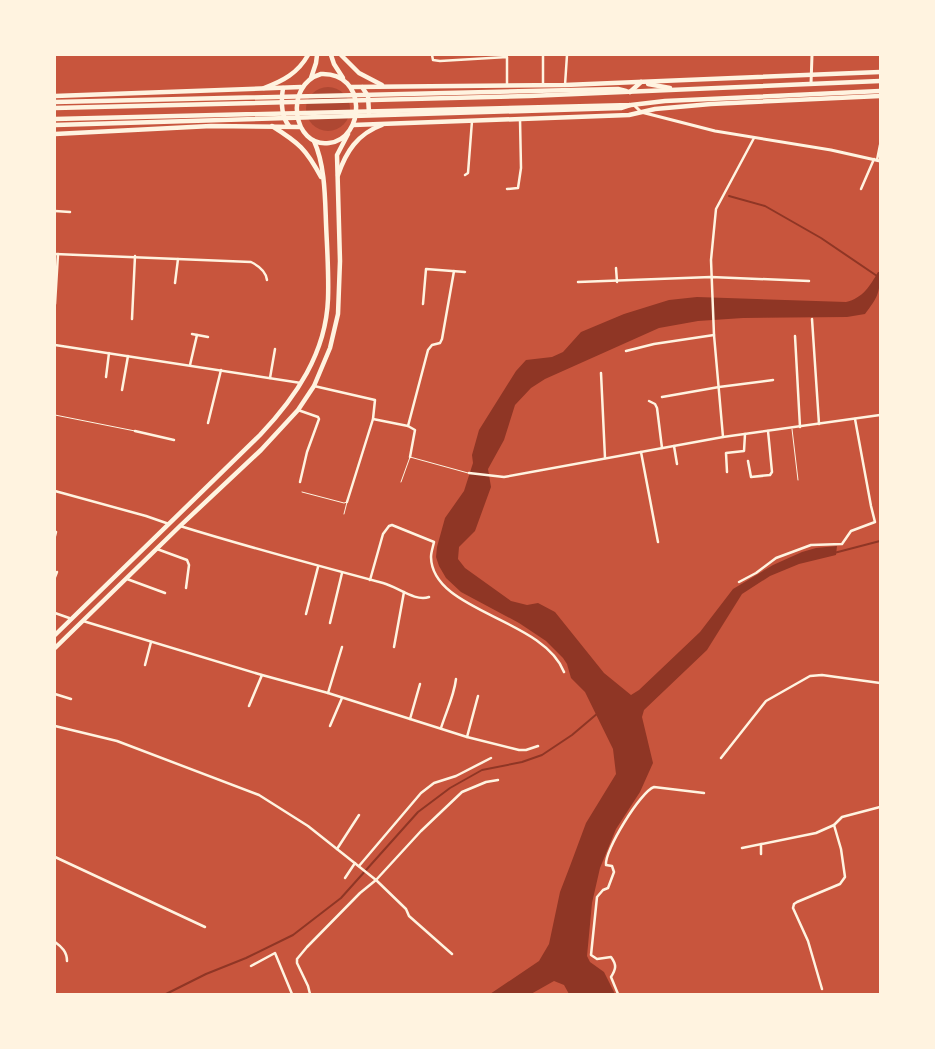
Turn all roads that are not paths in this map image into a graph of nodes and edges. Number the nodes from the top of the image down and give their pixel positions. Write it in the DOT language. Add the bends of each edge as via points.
graph roads {
  1 [pos="308,55"];
  2 [pos="316,55"];
  3 [pos="331,55"];
  4 [pos="341,55"];
  5 [pos="432,55"];
  6 [pos="543,55"];
  7 [pos="567,55"];
  8 [pos="812,55"];
  9 [pos="880,72"];
  10 [pos="812,76"];
  11 [pos="311,78"];
  12 [pos="344,80"];
  13 [pos="880,81"];
  14 [pos="641,82"];
  15 [pos="507,85"];
  16 [pos="543,85"];
  17 [pos="565,85"];
  18 [pos="811,85"];
  19 [pos="383,86"];
  20 [pos="301,87"];
  21 [pos="351,87"];
  22 [pos="362,87"];
  23 [pos="284,88"];
  24 [pos="261,89"];
  25 [pos="676,90"];
  26 [pos="880,91"];
  27 [pos="630,92"];
  28 [pos="530,94"];
  29 [pos="55,96"];
  30 [pos="880,96"];
  31 [pos="665,101"];
  32 [pos="55,102"];
  33 [pos="633,105"];
  34 [pos="55,108"];
  35 [pos="655,109"];
  36 [pos="532,110"];
  37 [pos="641,112"];
  38 [pos="55,119"];
  39 [pos="520,119"];
  40 [pos="472,121"];
  41 [pos="365,124"];
  42 [pos="388,124"];
  43 [pos="55,125"];
  44 [pos="353,125"];
  45 [pos="271,126"];
  46 [pos="289,126"];
  47 [pos="300,127"];
  48 [pos="55,134"];
  49 [pos="348,134"];
  50 [pos="754,138"];
  51 [pos="314,141"];
  52 [pos="880,145"];
  53 [pos="877,160"];
  54 [pos="465,175"];
  55 [pos="337,179"];
  56 [pos="322,180"];
  57 [pos="861,188"];
  58 [pos="507,189"];
  59 [pos="55,211"];
  60 [pos="70,212"];
  61 [pos="57,254"];
  62 [pos="136,256"];
  63 [pos="178,258"];
  64 [pos="616,268"];
  65 [pos="454,271"];
  66 [pos="465,272"];
  67 [pos="711,278"];
  68 [pos="267,280"];
  69 [pos="809,281"];
  70 [pos="578,282"];
  71 [pos="616,282"];
  72 [pos="175,283"];
  73 [pos="55,304"];
  74 [pos="423,304"];
  75 [pos="132,319"];
  76 [pos="812,319"];
  77 [pos="192,334"];
  78 [pos="197,335"];
  79 [pos="714,335"];
  80 [pos="795,336"];
  81 [pos="208,337"];
  82 [pos="55,345"];
  83 [pos="275,349"];
  84 [pos="626,352"];
  85 [pos="109,353"];
  86 [pos="128,356"];
  87 [pos="190,365"];
  88 [pos="221,370"];
  89 [pos="600,373"];
  90 [pos="106,377"];
  91 [pos="270,378"];
  92 [pos="773,380"];
  93 [pos="302,383"];
  94 [pos="314,386"];
  95 [pos="718,387"];
  96 [pos="122,390"];
  97 [pos="662,397"];
  98 [pos="649,401"];
  99 [pos="298,410"];
  100 [pos="55,415"];
  101 [pos="880,415"];
  102 [pos="373,419"];
  103 [pos="855,419"];
  104 [pos="208,423"];
  105 [pos="819,424"];
  106 [pos="408,426"];
  107 [pos="800,427"];
  108 [pos="792,428"];
  109 [pos="135,431"];
  110 [pos="768,431"];
  111 [pos="745,434"];
  112 [pos="723,437"];
  113 [pos="174,440"];
  114 [pos="674,446"];
  115 [pos="662,448"];
  116 [pos="641,452"];
  117 [pos="410,457"];
  118 [pos="605,458"];
  119 [pos="748,461"];
  120 [pos="677,464"];
  121 [pos="727,472"];
  122 [pos="469,473"];
  123 [pos="798,480"];
  124 [pos="300,482"];
  125 [pos="401,482"];
  126 [pos="55,491"];
  127 [pos="302,492"];
  128 [pos="347,502"];
  129 [pos="344,514"];
  130 [pos="168,524"];
  131 [pos="180,526"];
  132 [pos="56,532"];
  133 [pos="55,536"];
  134 [pos="658,542"];
  135 [pos="157,549"];
  136 [pos="318,567"];
  137 [pos="57,572"];
  138 [pos="342,573"];
  139 [pos="55,577"];
  140 [pos="126,579"];
  141 [pos="370,580"];
  142 [pos="739,582"];
  143 [pos="186,588"];
  144 [pos="404,591"];
  145 [pos="165,593"];
  146 [pos="429,597"];
  147 [pos="55,613"];
  148 [pos="306,614"];
  149 [pos="72,618"];
  150 [pos="83,621"];
  151 [pos="330,623"];
  152 [pos="55,635"];
  153 [pos="151,642"];
  154 [pos="342,647"];
  155 [pos="394,647"];
  156 [pos="55,648"];
  157 [pos="145,666"];
  158 [pos="564,672"];
  159 [pos="262,675"];
  160 [pos="456,679"];
  161 [pos="880,683"];
  162 [pos="420,684"];
  163 [pos="328,693"];
  164 [pos="55,694"];
  165 [pos="478,696"];
  166 [pos="342,698"];
  167 [pos="71,700"];
  168 [pos="249,706"];
  169 [pos="410,719"];
  170 [pos="55,726"];
  171 [pos="330,726"];
  172 [pos="441,728"];
  173 [pos="467,737"];
  174 [pos="538,746"];
  175 [pos="491,758"];
  176 [pos="721,758"];
  177 [pos="498,780"];
  178 [pos="704,793"];
  179 [pos="880,806"];
  180 [pos="359,815"];
  181 [pos="834,825"];
  182 [pos="760,844"];
  183 [pos="742,848"];
  184 [pos="337,849"];
  185 [pos="761,854"];
  186 [pos="55,857"];
  187 [pos="355,863"];
  188 [pos="359,866"];
  189 [pos="344,878"];
  190 [pos="376,880"];
  191 [pos="205,927"];
  192 [pos="55,942"];
  193 [pos="452,954"];
  194 [pos="67,961"];
  195 [pos="251,966"];
  196 [pos="822,988"];
  197 [pos="292,994"];
  198 [pos="310,994"];
  199 [pos="618,994"];
  1 -- 24 [label="highway" via="291,75"];
  2 -- 11 [label="highway"];
  3 -- 12 [label="highway"];
  4 -- 19 [label="highway" via="359,73"];
  5 -- 15 [label="street" via="433,60 440,61 506,57"];
  6 -- 16 [label="street"];
  7 -- 17 [label="street"];
  8 -- 10 [label="street"];
  9 -- 10 [label="highway"];
  10 -- 14 [label="highway"];
  10 -- 18 [label="street"];
  11 -- 12 [label="highway" via="328,74"];
  11 -- 20 [label="highway"];
  12 -- 21 [label="highway"];
  13 -- 18 [label="highway"];
  14 -- 17 [label="highway"];
  14 -- 25 [label="highway"];
  14 -- 27 [label="highway"];
  15 -- 16 [label="highway"];
  15 -- 19 [label="highway"];
  16 -- 17 [label="highway"];
  18 -- 25 [label="highway"];
  19 -- 22 [label="highway"];
  20 -- 23 [label="highway"];
  20 -- 47 [label="highway"];
  21 -- 22 [label="highway"];
  21 -- 44 [label="highway" via="355,101"];
  22 -- 41 [label="highway" via="370,108"];
  23 -- 24 [label="highway"];
  23 -- 46 [label="highway" via="283,113"];
  24 -- 29 [label="highway"];
  25 -- 27 [label="highway"];
  26 -- 31 [label="highway"];
  27 -- 28 [label="highway"];
  28 -- 32 [label="highway"];
  28 -- 34 [label="highway"];
  30 -- 35 [label="highway"];
  31 -- 33 [label="highway"];
  31 -- 35 [label="highway"];
  33 -- 36 [label="highway"];
  33 -- 37 [label="street"];
  35 -- 37 [label="highway"];
  36 -- 38 [label="highway"];
  36 -- 43 [label="highway"];
  37 -- 39 [label="highway"];
  37 -- 50 [label="street" via="708,130"];
  39 -- 40 [label="highway"];
  39 -- 58 [label="street" via="518,188"];
  40 -- 42 [label="highway"];
  40 -- 54 [label="street" via="468,173"];
  41 -- 42 [label="highway"];
  41 -- 44 [label="highway"];
  42 -- 55 [label="highway" via="366,133 350,150 343,159"];
  44 -- 49 [label="highway"];
  45 -- 46 [label="highway"];
  45 -- 48 [label="highway"];
  45 -- 56 [label="highway" via="306,151"];
  46 -- 47 [label="highway"];
  47 -- 51 [label="highway"];
  49 -- 51 [label="highway" via="331,143"];
  49 -- 55 [label="highway" via="337,155"];
  50 -- 53 [label="street"];
  50 -- 67 [label="street" via="716,209"];
  51 -- 56 [label="highway" via="320,155"];
  52 -- 53 [label="street"];
  53 -- 57 [label="street"];
  55 -- 94 [label="highway" via="338,314 330,348"];
  56 -- 93 [label="highway" via="328,300 319,347"];
  59 -- 60 [label="street"];
  61 -- 62 [label="street"];
  61 -- 73 [label="street"];
  62 -- 63 [label="street"];
  62 -- 75 [label="street"];
  63 -- 68 [label="street" via="252,262 267,275"];
  63 -- 72 [label="street"];
  64 -- 71 [label="street"];
  65 -- 66 [label="street"];
  65 -- 74 [label="street" via="426,269"];
  65 -- 106 [label="street" via="442,339 428,350"];
  67 -- 69 [label="street"];
  67 -- 71 [label="street"];
  67 -- 79 [label="street"];
  70 -- 71 [label="street"];
  76 -- 105 [label="street"];
  77 -- 78 [label="street"];
  78 -- 81 [label="street"];
  78 -- 87 [label="street"];
  79 -- 84 [label="street" via="654,344"];
  79 -- 95 [label="street"];
  80 -- 107 [label="street"];
  82 -- 85 [label="street"];
  83 -- 91 [label="street"];
  85 -- 86 [label="street"];
  85 -- 90 [label="street"];
  86 -- 87 [label="street"];
  86 -- 96 [label="street"];
  87 -- 88 [label="street"];
  88 -- 91 [label="street"];
  88 -- 104 [label="street"];
  89 -- 118 [label="street"];
  91 -- 93 [label="street"];
  92 -- 95 [label="street"];
  93 -- 130 [label="highway" via="266,429"];
  94 -- 99 [label="highway"];
  94 -- 102 [label="street" via="375,400"];
  95 -- 97 [label="street"];
  95 -- 112 [label="street"];
  98 -- 115 [label="street" via="657,408"];
  99 -- 124 [label="street" via="319,419"];
  99 -- 131 [label="highway" via="262,450"];
  100 -- 109 [label="lane"];
  101 -- 103 [label="street"];
  102 -- 106 [label="street"];
  102 -- 128 [label="street"];
  103 -- 105 [label="street"];
  103 -- 142 [label="street" via="875,522 851,531 842,544 811,545 776,558"];
  105 -- 107 [label="street"];
  106 -- 117 [label="street" via="415,430"];
  107 -- 108 [label="street"];
  108 -- 110 [label="street"];
  108 -- 123 [label="lane"];
  109 -- 113 [label="street"];
  110 -- 111 [label="street"];
  110 -- 119 [label="street" via="772,472 751,477"];
  111 -- 112 [label="street"];
  111 -- 121 [label="street" via="744,451 726,453"];
  112 -- 114 [label="street"];
  114 -- 115 [label="street"];
  114 -- 120 [label="street"];
  115 -- 116 [label="street"];
  116 -- 118 [label="street"];
  116 -- 134 [label="street"];
  117 -- 122 [label="lane"];
  117 -- 125 [label="lane"];
  118 -- 122 [label="street" via="504,477"];
  126 -- 130 [label="street"];
  127 -- 128 [label="lane"];
  128 -- 129 [label="lane"];
  130 -- 149 [label="highway"];
  131 -- 135 [label="highway"];
  131 -- 136 [label="street"];
  132 -- 133 [label="street"];
  135 -- 140 [label="highway"];
  135 -- 143 [label="street" via="187,560"];
  136 -- 138 [label="street"];
  136 -- 148 [label="street"];
  137 -- 139 [label="street"];
  138 -- 141 [label="street"];
  138 -- 151 [label="street"];
  140 -- 145 [label="street"];
  140 -- 150 [label="highway"];
  141 -- 144 [label="street"];
  141 -- 158 [label="street" via="383,534 389,526 434,542 431,558 440,582 468,603 542,644 558,659"];
  144 -- 146 [label="street" via="422,599"];
  144 -- 155 [label="street"];
  147 -- 149 [label="street"];
  149 -- 152 [label="highway"];
  150 -- 153 [label="street"];
  150 -- 156 [label="highway"];
  153 -- 157 [label="street"];
  153 -- 159 [label="street"];
  154 -- 163 [label="street"];
  159 -- 163 [label="street"];
  159 -- 168 [label="street"];
  160 -- 172 [label="street" via="455,692"];
  161 -- 176 [label="street" via="810,676 766,701"];
  162 -- 169 [label="street"];
  163 -- 166 [label="street"];
  164 -- 167 [label="street"];
  165 -- 173 [label="street"];
  166 -- 169 [label="street"];
  166 -- 171 [label="street"];
  169 -- 172 [label="street"];
  170 -- 184 [label="street" via="117,741 259,795 290,813"];
  172 -- 173 [label="street"];
  173 -- 174 [label="street" via="526,750"];
  175 -- 188 [label="street" via="434,783 421,793"];
  177 -- 190 [label="street" via="462,792"];
  178 -- 199 [label="street" via="649,789 613,842 605,860 614,872 608,888 597,897 592,956 597,959 611,957 616,966 611,978"];
  179 -- 181 [label="street" via="842,817"];
  180 -- 184 [label="street"];
  181 -- 182 [label="street" via="816,833"];
  181 -- 196 [label="street" via="841,849 844,880 794,904 793,908 808,941"];
  182 -- 183 [label="street"];
  182 -- 185 [label="street"];
  184 -- 187 [label="street"];
  186 -- 191 [label="street"];
  187 -- 188 [label="street"];
  187 -- 189 [label="street"];
  188 -- 190 [label="street"];
  190 -- 193 [label="street" via="406,909 408,916"];
  190 -- 198 [label="street" via="332,920 297,959 296,964"];
  192 -- 194 [label="street" via="63,949"];
  195 -- 197 [label="street" via="275,953"];
}
